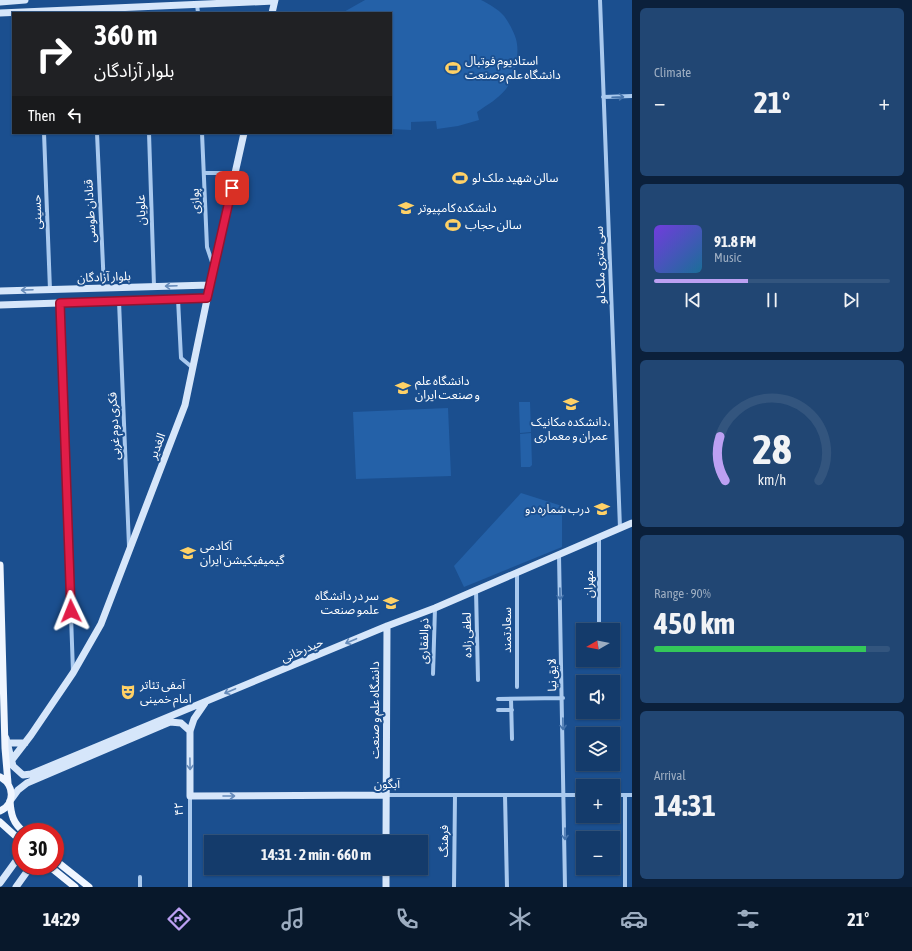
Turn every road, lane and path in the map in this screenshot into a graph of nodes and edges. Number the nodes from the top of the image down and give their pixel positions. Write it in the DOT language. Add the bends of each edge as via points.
graph roads {
  1 [pos="25,0"];
  2 [pos="600,0"];
  3 [pos="275,1"];
  4 [pos="0,2"];
  5 [pos="197,4"];
  6 [pos="145,9"];
  7 [pos="91,11"];
  8 [pos="39,12"];
  9 [pos="198,12"];
  10 [pos="272,12"];
  11 [pos="0,13"];
  12 [pos="12,13"];
  13 [pos="632,96"];
  14 [pos="603,97"];
  15 [pos="44,134"];
  16 [pos="97,134"];
  17 [pos="149,134"];
  18 [pos="202,134"];
  19 [pos="244,134"];
  20 [pos="204,173"];
  21 [pos="229,173"];
  22 [pos="214,266"];
  23 [pos="210,285"];
  24 [pos="154,286"];
  25 [pos="104,288"];
  26 [pos="50,290"];
  27 [pos="0,291"];
  28 [pos="207,298"];
  29 [pos="178,299"];
  30 [pos="119,301"];
  31 [pos="60,303"];
  32 [pos="0,305"];
  33 [pos="192,368"];
  34 [pos="632,523"];
  35 [pos="620,528"];
  36 [pos="599,538"];
  37 [pos="130,550"];
  38 [pos="560,555"];
  39 [pos="0,565"];
  40 [pos="517,573"];
  41 [pos="476,590"];
  42 [pos="435,608"];
  43 [pos="599,623"];
  44 [pos="386,626"];
  45 [pos="73,673"];
  46 [pos="433,674"];
  47 [pos="478,680"];
  48 [pos="517,687"];
  49 [pos="498,698"];
  50 [pos="511,698"];
  51 [pos="562,698"];
  52 [pos="205,702"];
  53 [pos="498,710"];
  54 [pos="512,710"];
  55 [pos="190,731"];
  56 [pos="5,734"];
  57 [pos="512,739"];
  58 [pos="25,742"];
  59 [pos="8,743"];
  60 [pos="6,759"];
  61 [pos="0,777"];
  62 [pos="386,780"];
  63 [pos="8,783"];
  64 [pos="369,795"];
  65 [pos="386,795"];
  66 [pos="455,795"];
  67 [pos="505,795"];
  68 [pos="564,795"];
  69 [pos="576,795"];
  70 [pos="620,795"];
  71 [pos="625,795"];
  72 [pos="632,795"];
  73 [pos="190,796"];
  74 [pos="10,801"];
  75 [pos="0,811"];
  76 [pos="14,823"];
  77 [pos="1,824"];
  78 [pos="12,833"];
  79 [pos="386,835"];
  80 [pos="12,866"];
  81 [pos="64,867"];
  82 [pos="25,875"];
  83 [pos="61,875"];
  84 [pos="386,875"];
  85 [pos="140,877"];
  86 [pos="0,883"];
  87 [pos="16,887"];
  88 [pos="76,887"];
  89 [pos="89,887"];
  90 [pos="140,887"];
  91 [pos="190,887"];
  92 [pos="386,887"];
  93 [pos="454,887"];
  94 [pos="507,887"];
  95 [pos="565,887"];
  96 [pos="625,887"];
  1 -- 4 [label="main road"];
  2 -- 14 [label="street, سی متری ملک لو"];
  3 -- 5 [label="main road"];
  3 -- 10 [label="main road"];
  5 -- 6 [label="main road"];
  5 -- 9 [label="street"];
  6 -- 7 [label="main road"];
  7 -- 8 [label="main road"];
  11 -- 12 [label="main road"];
  14 -- 13 [label="street, one-way"];
  14 -- 35 [label="street, سی متری ملک لو"];
  15 -- 26 [label="street, حسینی"];
  16 -- 25 [label="street, قنادان طوسی"];
  17 -- 24 [label="street, علویان"];
  18 -- 20 [label="street, پوازی"];
  19 -- 22 [label="main road, الغدیر"];
  20 -- 21 [label="street"];
  20 -- 22 [label="street, پوازی" via="207,247"];
  22 -- 23 [label="main road, الغدیر"];
  23 -- 24 [label="main road, بلوار آزادگان, one-way"];
  23 -- 28 [label="main road, الغدیر"];
  24 -- 25 [label="main road, بلوار آزادگان"];
  25 -- 26 [label="main road, بلوار آزادگان"];
  26 -- 27 [label="main road, بلوار آزادگان, one-way"];
  28 -- 29 [label="main road, بلوار آزادگان"];
  28 -- 33 [label="main road, الغدیر"];
  29 -- 30 [label="main road, بلوار آزادگان"];
  29 -- 33 [label="street" via="181,358"];
  30 -- 31 [label="main road, بلوار آزادگان"];
  30 -- 37 [label="street, فکری دوم غربی"];
  31 -- 32 [label="main road, بلوار آزادگان"];
  31 -- 45 [label="street"];
  33 -- 37 [label="main road, الغدیر" via="185,405"];
  34 -- 35 [label="main road, حیدرخانی"];
  35 -- 36 [label="main road, حیدرخانی"];
  36 -- 38 [label="main road, حیدرخانی"];
  36 -- 43 [label="street, مهران"];
  37 -- 45 [label="main road, الغدیر" via="101,624"];
  38 -- 40 [label="main road, حیدرخانی"];
  38 -- 51 [label="street, لایق نیا, one-way"];
  39 -- 56 [label="main road"];
  40 -- 41 [label="main road, حیدرخانی"];
  40 -- 48 [label="street, سعادتمند"];
  41 -- 42 [label="main road, حیدرخانی"];
  41 -- 47 [label="street, لطفی زاده"];
  42 -- 44 [label="main road, حیدرخانی"];
  42 -- 46 [label="street, ذوالفقاری"];
  44 -- 52 [label="main road, حیدرخانی, one-way"];
  44 -- 62 [label="main road, دانشگاه علم و صنعت"];
  45 -- 58 [label="main road, الغدیر"];
  49 -- 50 [label="street"];
  50 -- 51 [label="street"];
  50 -- 54 [label="street"];
  51 -- 68 [label="street, لایق نیا, one-way"];
  52 -- 55 [label="main road"];
  52 -- 60 [label="main road, حیدرخانی" via="31,774 23,775"];
  53 -- 54 [label="street"];
  54 -- 57 [label="street"];
  55 -- 73 [label="main road, ۴۲, one-way"];
  55 -- 74 [label="main road" via="181,723 170,722 27,782"];
  56 -- 59 [label="main road"];
  56 -- 60 [label="main road"];
  58 -- 59 [label="main road"];
  58 -- 60 [label="main road, الغدیر"];
  59 -- 60 [label="main road"];
  60 -- 63 [label="main road"];
  61 -- 63 [label="main road"];
  62 -- 64 [label="main road" via="379,792"];
  62 -- 65 [label="main road, دانشگاه علم و صنعت"];
  63 -- 74 [label="main road" via="12,794"];
  64 -- 65 [label="main road, آبگون"];
  73 -- 64 [label="main road, آبگون, one-way"];
  65 -- 66 [label="street, آبگون"];
  65 -- 79 [label="main road, دانشگاه علم و صنعت"];
  66 -- 67 [label="street, آبگون"];
  66 -- 93 [label="street, فرهنگ"];
  67 -- 68 [label="street, آبگون"];
  67 -- 94 [label="street"];
  68 -- 69 [label="street, آبگون"];
  68 -- 95 [label="street, لایق نیا, one-way"];
  70 -- 71 [label="street"];
  71 -- 72 [label="street"];
  71 -- 96 [label="street"];
  73 -- 91 [label="street, ۴۲"];
  74 -- 75 [label="main road"];
  74 -- 76 [label="main road"];
  77 -- 78 [label="main road"];
  80 -- 86 [label="main road"];
  81 -- 89 [label="main road"];
  82 -- 87 [label="main road"];
  83 -- 88 [label="main road"];
  84 -- 92 [label="main road"];
  85 -- 90 [label="street"];
}
